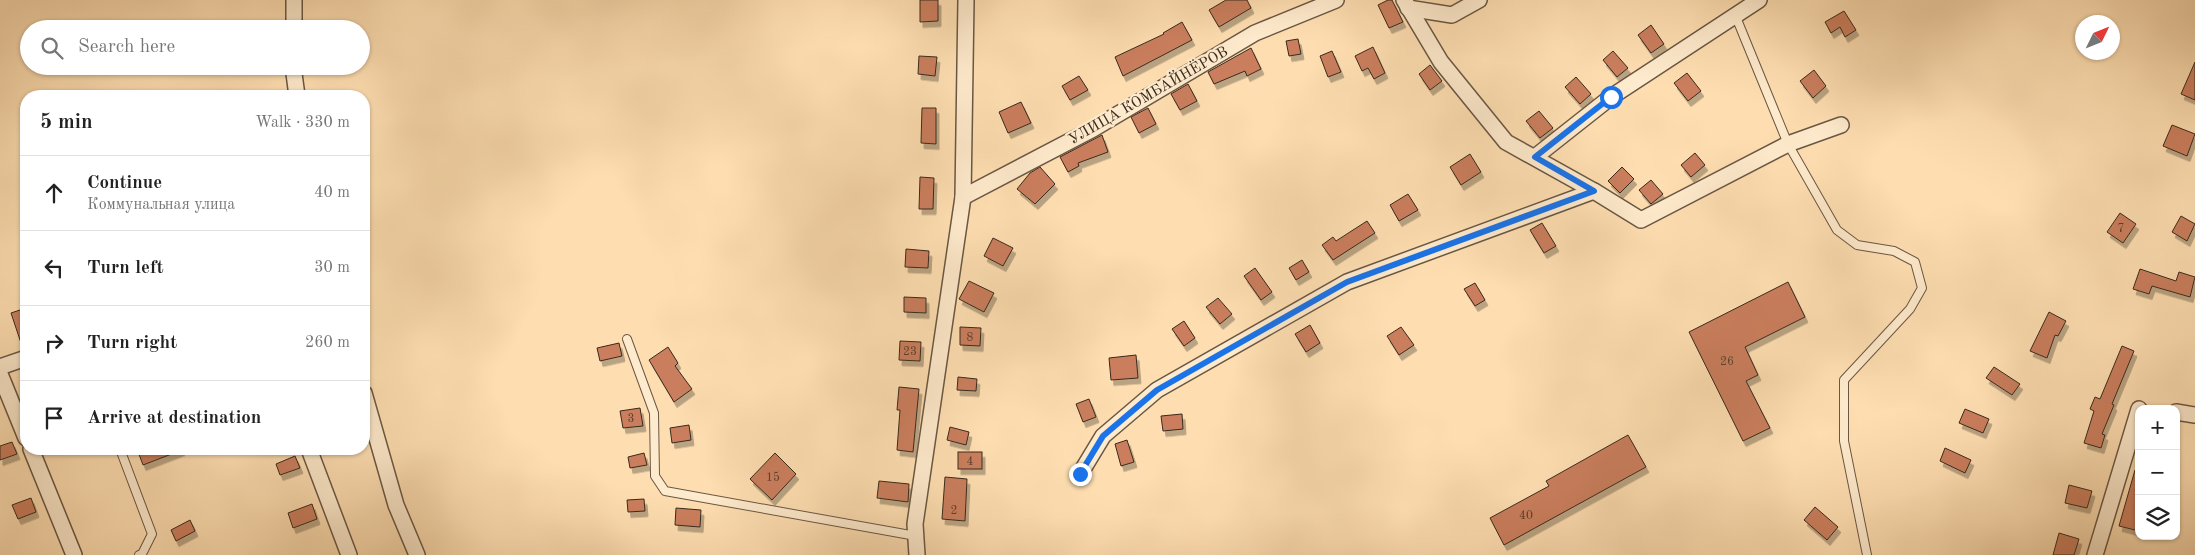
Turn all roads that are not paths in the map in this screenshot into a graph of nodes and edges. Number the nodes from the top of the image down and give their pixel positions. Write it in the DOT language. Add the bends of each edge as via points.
graph roads {
  1 [pos="294,0"];
  2 [pos="966,0"];
  3 [pos="1336,0"];
  4 [pos="1479,0"];
  5 [pos="1759,0"];
  6 [pos="1406,4"];
  7 [pos="1736,17"];
  8 [pos="294,20"];
  9 [pos="294,75"];
  10 [pos="296,90"];
  11 [pos="1841,125"];
  12 [pos="1788,144"];
  13 [pos="1535,157"];
  14 [pos="1594,191"];
  15 [pos="963,197"];
  16 [pos="626,339"];
  17 [pos="20,360"];
  18 [pos="0,366"];
  19 [pos="0,374"];
  20 [pos="2180,412"];
  21 [pos="370,414"];
  22 [pos="2195,414"];
  23 [pos="20,423"];
  24 [pos="2135,425"];
  25 [pos="33,455"];
  26 [pos="122,455"];
  27 [pos="311,455"];
  28 [pos="1080,474"];
  29 [pos="916,536"];
  30 [pos="74,555"];
  31 [pos="139,555"];
  32 [pos="349,555"];
  33 [pos="417,555"];
  34 [pos="917,555"];
  35 [pos="1867,555"];
  36 [pos="2095,555"];
  1 -- 8 [label="street"];
  2 -- 15 [label="street"];
  3 -- 15 [label="street, УЛИЦА КОМБАЙНЁРОВ" via="1255,33 1093,129"];
  4 -- 6 [label="street" via="1452,15"];
  5 -- 7 [label="street"];
  6 -- 13 [label="street" via="1441,62 1506,142"];
  7 -- 12 [label="lane"];
  7 -- 13 [label="street" via="1611,97"];
  9 -- 10 [label="street"];
  11 -- 12 [label="street"];
  12 -- 14 [label="street" via="1640,220"];
  12 -- 35 [label="lane" via="1837,230 1857,245 1894,251 1915,262 1922,288 1910,309 1844,380 1844,441"];
  13 -- 14 [label="street"];
  14 -- 28 [label="street" via="1347,282 1157,390 1103,436"];
  15 -- 29 [label="street" via="915,524"];
  16 -- 29 [label="lane" via="654,413 655,476 665,491"];
  17 -- 18 [label="street"];
  19 -- 23 [label="street"];
  20 -- 22 [label="street"];
  21 -- 33 [label="street" via="396,505"];
  24 -- 36 [label="street"];
  25 -- 30 [label="street"];
  26 -- 31 [label="lane" via="152,534"];
  27 -- 32 [label="street"];
  29 -- 34 [label="street"];
}
